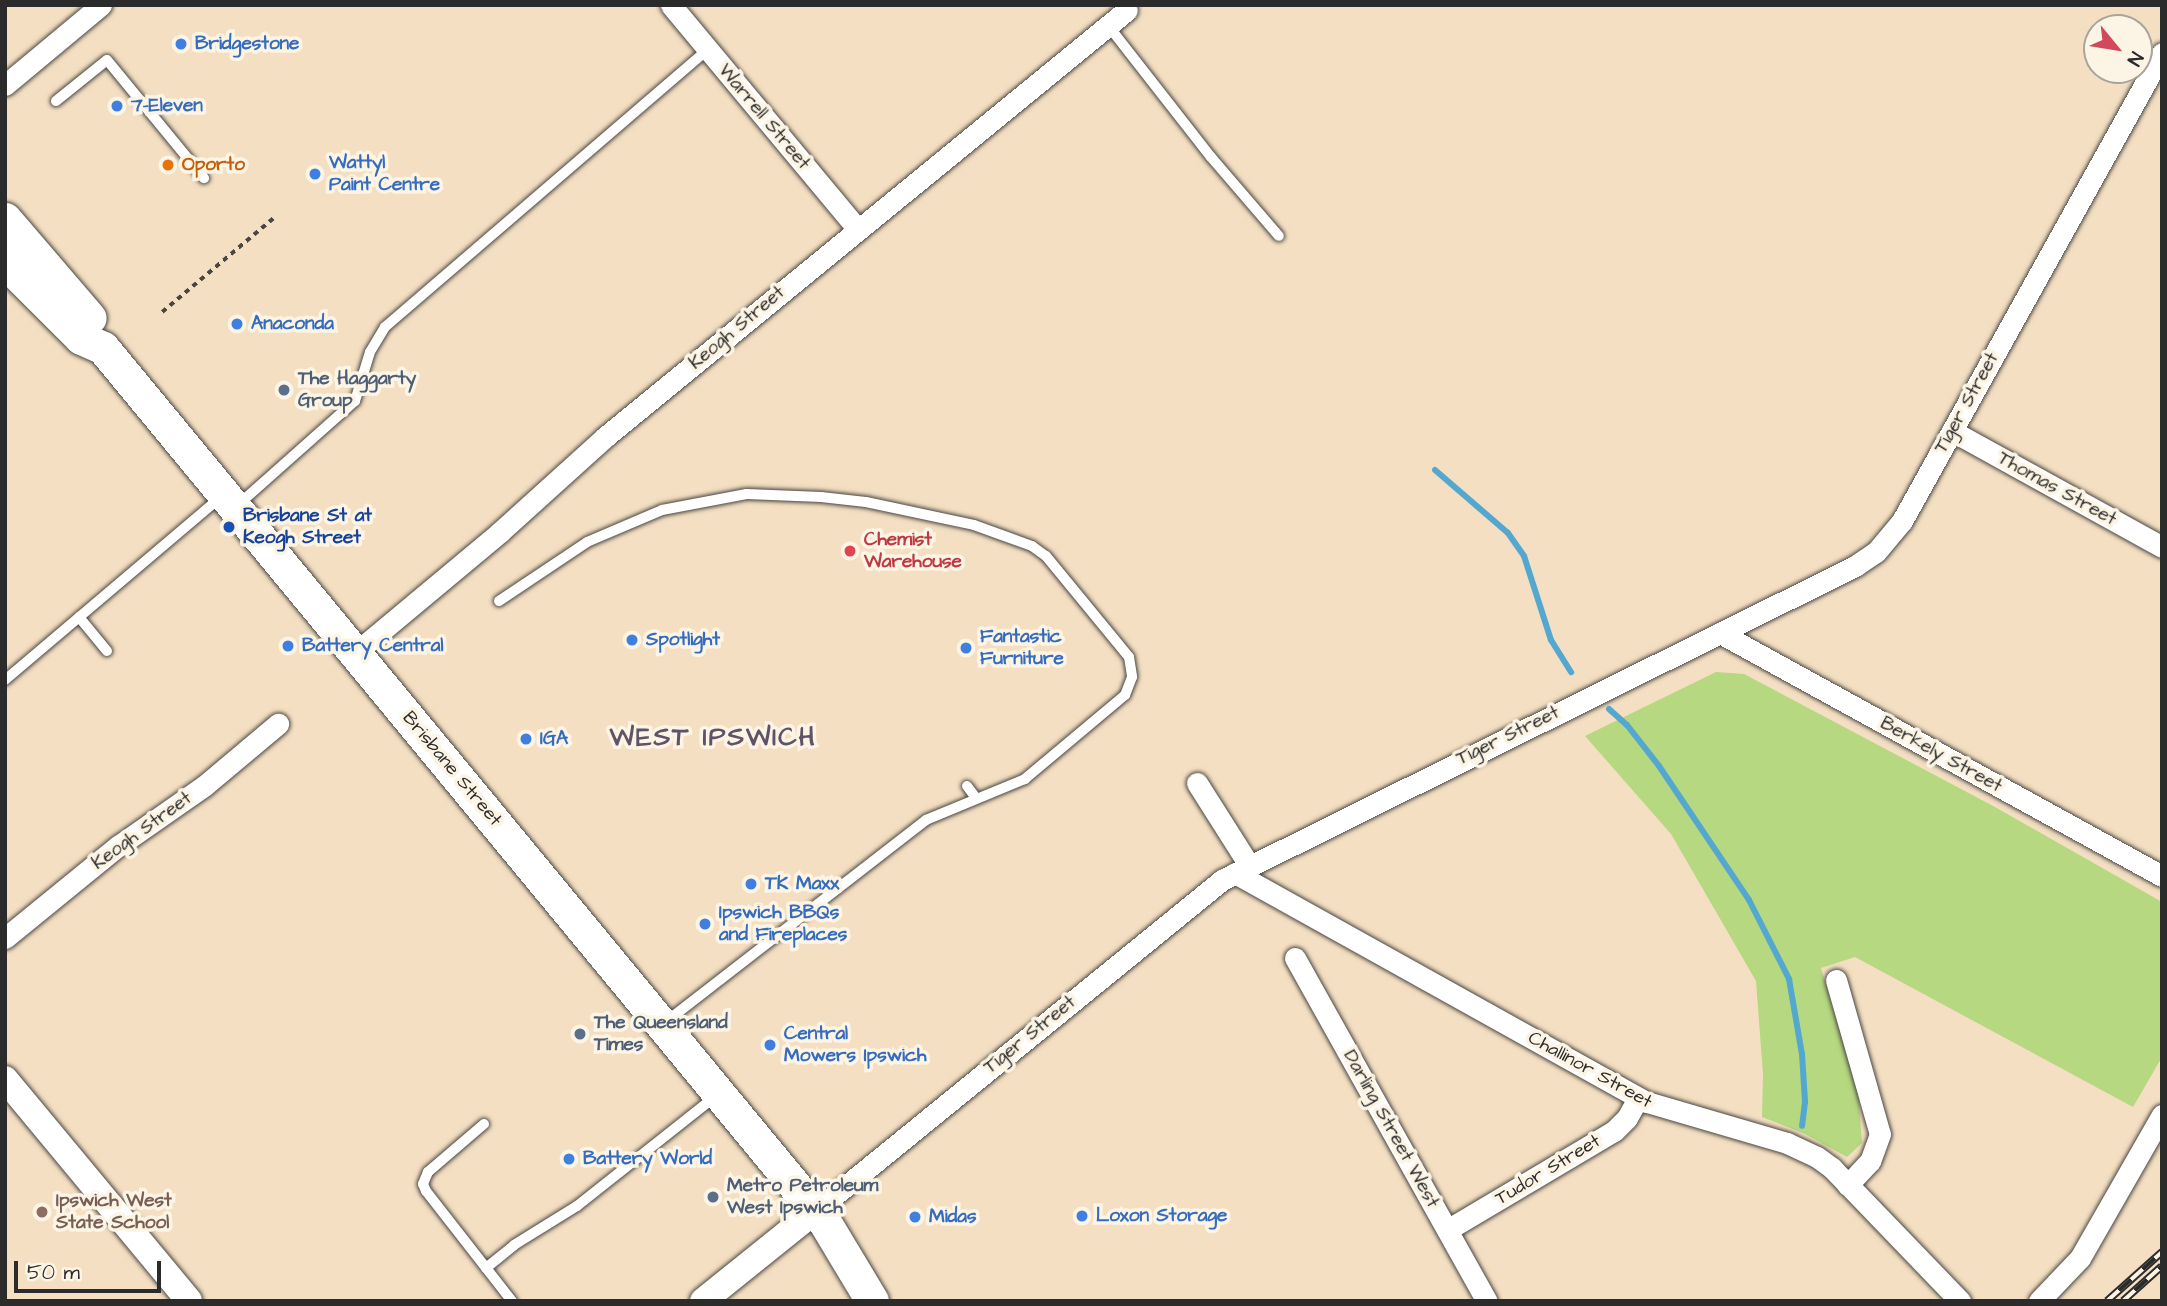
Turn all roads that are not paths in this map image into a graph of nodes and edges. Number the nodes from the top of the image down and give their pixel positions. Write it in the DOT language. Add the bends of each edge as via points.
graph roads {
  1 [pos="671,5"];
  2 [pos="98,6"];
  3 [pos="1127,10"];
  4 [pos="1107,24"];
  5 [pos="708,49"];
  6 [pos="2162,53"];
  7 [pos="5,85"];
  8 [pos="56,101"];
  9 [pos="204,178"];
  10 [pos="5,219"];
  11 [pos="857,229"];
  12 [pos="1279,236"];
  13 [pos="5,262"];
  14 [pos="103,348"];
  15 [pos="1952,430"];
  16 [pos="229,502"];
  17 [pos="2162,547"];
  18 [pos="499,601"];
  19 [pos="79,617"];
  20 [pos="1720,633"];
  21 [pos="107,651"];
  22 [pos="355,653"];
  23 [pos="5,680"];
  24 [pos="278,724"];
  25 [pos="1197,783"];
  26 [pos="967,786"];
  27 [pos="976,798"];
  28 [pos="1242,869"];
  29 [pos="2162,876"];
  30 [pos="5,938"];
  31 [pos="1295,958"];
  32 [pos="1836,980"];
  33 [pos="664,1024"];
  34 [pos="5,1079"];
  35 [pos="719,1094"];
  36 [pos="1639,1098"];
  37 [pos="2162,1115"];
  38 [pos="484,1124"];
  39 [pos="1848,1185"];
  40 [pos="815,1211"];
  41 [pos="1447,1230"];
  42 [pos="486,1268"];
  43 [pos="189,1301"];
  44 [pos="512,1301"];
  45 [pos="703,1301"];
  46 [pos="872,1301"];
  47 [pos="1487,1301"];
  48 [pos="1960,1301"];
  49 [pos="2039,1301"];
  1 -- 5 [label="street, Warrell Street"];
  2 -- 7 [label="street"];
  3 -- 4 [label="street, Keogh Street"];
  4 -- 11 [label="street, Keogh Street"];
  4 -- 12 [label="lane"];
  5 -- 11 [label="street, Warrell Street"];
  5 -- 16 [label="lane" via="385,327 370,352 355,401"];
  6 -- 15 [label="street, Tiger Street"];
  8 -- 9 [label="lane" via="107,60"];
  10 -- 14 [label="main road" via="97,327"];
  11 -- 22 [label="street, Keogh Street" via="605,437"];
  13 -- 14 [label="main road, Brisbane Street" via="80,338"];
  14 -- 16 [label="main road, Brisbane Street"];
  15 -- 17 [label="street, Thomas Street"];
  15 -- 20 [label="street, Tiger Street" via="1898,528 1882,546 1855,566"];
  16 -- 19 [label="lane"];
  16 -- 22 [label="main road, Brisbane Street"];
  18 -- 27 [label="lane" via="587,542 662,510 747,495 866,502 974,525 1032,545 1124,648 1132,677 1118,703 1025,779"];
  19 -- 21 [label="lane"];
  19 -- 23 [label="lane"];
  20 -- 28 [label="street, Tiger Street"];
  20 -- 29 [label="street, Berkely Street"];
  22 -- 33 [label="main road, Brisbane Street"];
  24 -- 30 [label="street, Keogh Street"];
  25 -- 28 [label="street"];
  26 -- 27 [label="lane"];
  27 -- 33 [label="lane" via="926,820"];
  28 -- 36 [label="street, Challinor Street"];
  28 -- 40 [label="street, Tiger Street" via="1200,895"];
  31 -- 41 [label="street, Darling Street West"];
  32 -- 39 [label="street" via="1880,1134 1870,1161"];
  33 -- 35 [label="main road, Brisbane Street"];
  34 -- 43 [label="street"];
  35 -- 40 [label="main road, Brisbane Street"];
  35 -- 42 [label="lane" via="577,1206"];
  36 -- 39 [label="street, Challinor Street" via="1797,1147 1832,1168"];
  36 -- 41 [label="street, Tudor Street" via="1614,1131"];
  37 -- 49 [label="street" via="2086,1248"];
  38 -- 42 [label="lane" via="428,1172 424,1184"];
  39 -- 48 [label="street, Challinor Street"];
  40 -- 45 [label="street, Tiger Street"];
  40 -- 46 [label="main road, Brisbane Street" via="842,1247"];
  41 -- 47 [label="street, Darling Street West"];
  42 -- 44 [label="lane"];
}
